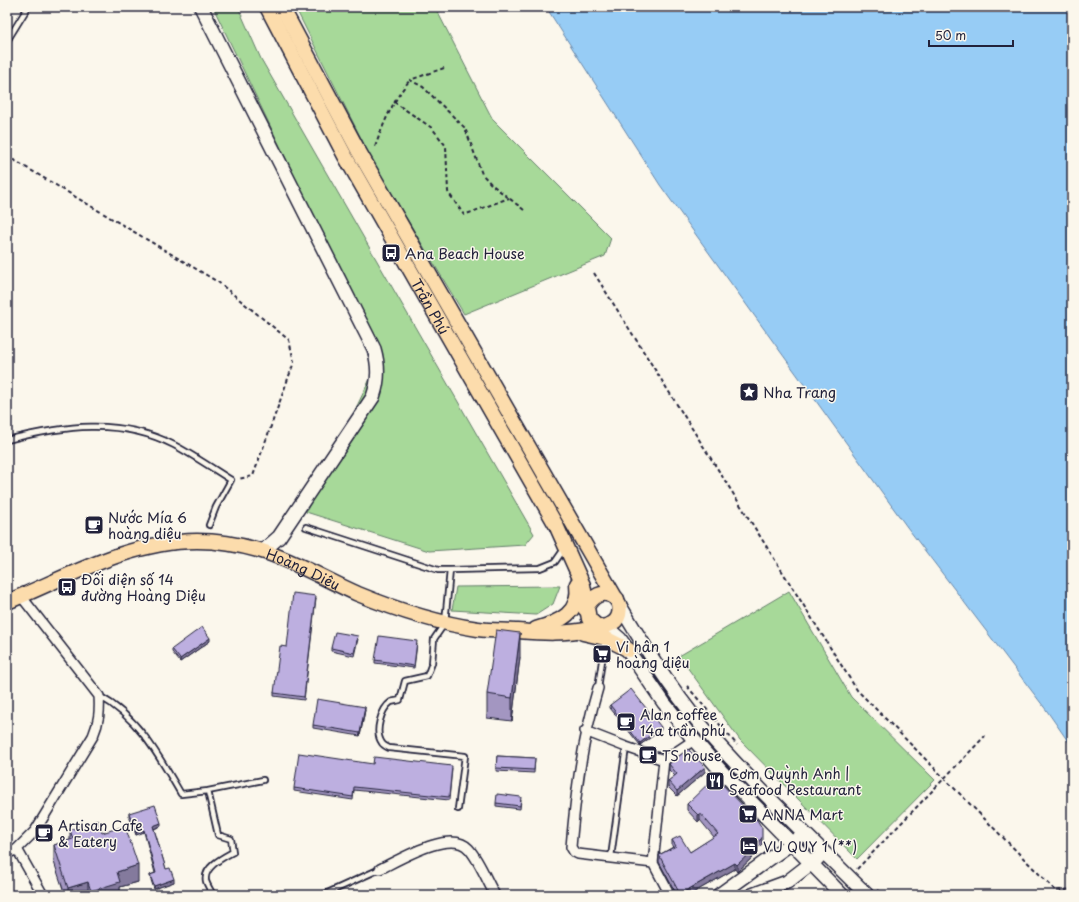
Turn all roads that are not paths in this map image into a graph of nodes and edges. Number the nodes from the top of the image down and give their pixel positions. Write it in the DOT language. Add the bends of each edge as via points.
graph roads {
  1 [pos="28,7"];
  2 [pos="201,7"];
  3 [pos="266,7"];
  4 [pos="282,7"];
  5 [pos="7,41"];
  6 [pos="7,440"];
  7 [pos="209,525"];
  8 [pos="306,527"];
  9 [pos="565,546"];
  10 [pos="263,551"];
  11 [pos="576,569"];
  12 [pos="450,570"];
  13 [pos="21,596"];
  14 [pos="7,602"];
  15 [pos="618,602"];
  16 [pos="586,608"];
  17 [pos="445,623"];
  18 [pos="532,630"];
  19 [pos="518,631"];
  20 [pos="604,632"];
  21 [pos="629,650"];
  22 [pos="598,688"];
  23 [pos="99,696"];
  24 [pos="586,731"];
  25 [pos="694,740"];
  26 [pos="626,747"];
  27 [pos="664,760"];
  28 [pos="263,780"];
  29 [pos="208,791"];
  30 [pos="458,809"];
  31 [pos="804,832"];
  32 [pos="792,844"];
  33 [pos="17,850"];
  34 [pos="824,852"];
  35 [pos="7,854"];
  36 [pos="611,857"];
  37 [pos="652,863"];
  38 [pos="812,864"];
  39 [pos="380,869"];
  40 [pos="870,890"];
  41 [pos="43,895"];
  42 [pos="213,895"];
  43 [pos="323,895"];
  44 [pos="495,895"];
  45 [pos="670,895"];
  46 [pos="720,895"];
  47 [pos="752,895"];
  48 [pos="842,895"];
  1 -- 5 [label="lane"];
  2 -- 10 [label="street" via="374,349 378,366 378,385 373,397 279,537"];
  3 -- 9 [label="main road, Trần Phú" via="344,156 552,519"];
  4 -- 15 [label="main road, Trần Phú" via="358,150"];
  6 -- 7 [label="lane" via="61,428 89,425 145,434 173,444 231,480"];
  8 -- 12 [label="lane" via="438,570"];
  9 -- 11 [label="main road, Trần Phú"];
  9 -- 12 [label="lane" via="563,553 555,562 540,568"];
  10 -- 13 [label="main road, Hoàng Diệu" via="211,541 176,542 139,549 98,562"];
  10 -- 17 [label="main road, Hoàng Diệu" via="388,606"];
  11 -- 16 [label="main road, Trần Phú" via="586,595"];
  11 -- 18 [label="main road" via="578,591 573,609 558,622"];
  12 -- 17 [label="lane"];
  13 -- 14 [label="main road, Hoàng Diệu"];
  13 -- 23 [label="street"];
  15 -- 16 [label="main road" via="607,594 596,595 591,598"];
  15 -- 20 [label="main road" via="620,615"];
  15 -- 31 [label="street, Trần Phú" via="641,641 700,724"];
  16 -- 18 [label="main road" via="569,622"];
  16 -- 20 [label="main road" via="592,623"];
  17 -- 19 [label="main road, Hoàng Diệu" via="479,629"];
  17 -- 30 [label="lane" via="434,639 432,663 427,676 405,681 400,700 392,701 384,709 379,724 382,743 389,748 465,756"];
  18 -- 19 [label="main road"];
  19 -- 20 [label="main road, Hoàng Diệu"];
  20 -- 21 [label="main road"];
  20 -- 22 [label="lane"];
  21 -- 25 [label="street" via="664,703"];
  22 -- 24 [label="street"];
  23 -- 29 [label="lane" via="123,711 159,756 181,794"];
  23 -- 33 [label="street" via="98,724 93,736 35,831"];
  24 -- 26 [label="street"];
  24 -- 36 [label="street" via="571,847 578,854"];
  25 -- 27 [label="street"];
  25 -- 32 [label="street"];
  26 -- 27 [label="street"];
  26 -- 36 [label="lane"];
  27 -- 37 [label="street"];
  28 -- 29 [label="lane"];
  29 -- 42 [label="lane" via="218,835 231,839 233,852 221,858 206,875 205,880"];
  31 -- 32 [label="street"];
  31 -- 34 [label="street, Trần Phú"];
  32 -- 38 [label="street"];
  32 -- 46 [label="street"];
  33 -- 35 [label="street"];
  33 -- 41 [label="street"];
  34 -- 38 [label="street"];
  34 -- 40 [label="street, Trần Phú"];
  36 -- 37 [label="street"];
  37 -- 45 [label="street"];
  38 -- 47 [label="street" via="787,882"];
  38 -- 48 [label="street"];
  39 -- 43 [label="lane"];
  39 -- 44 [label="street" via="431,845 443,842 459,843 469,849"];
}
